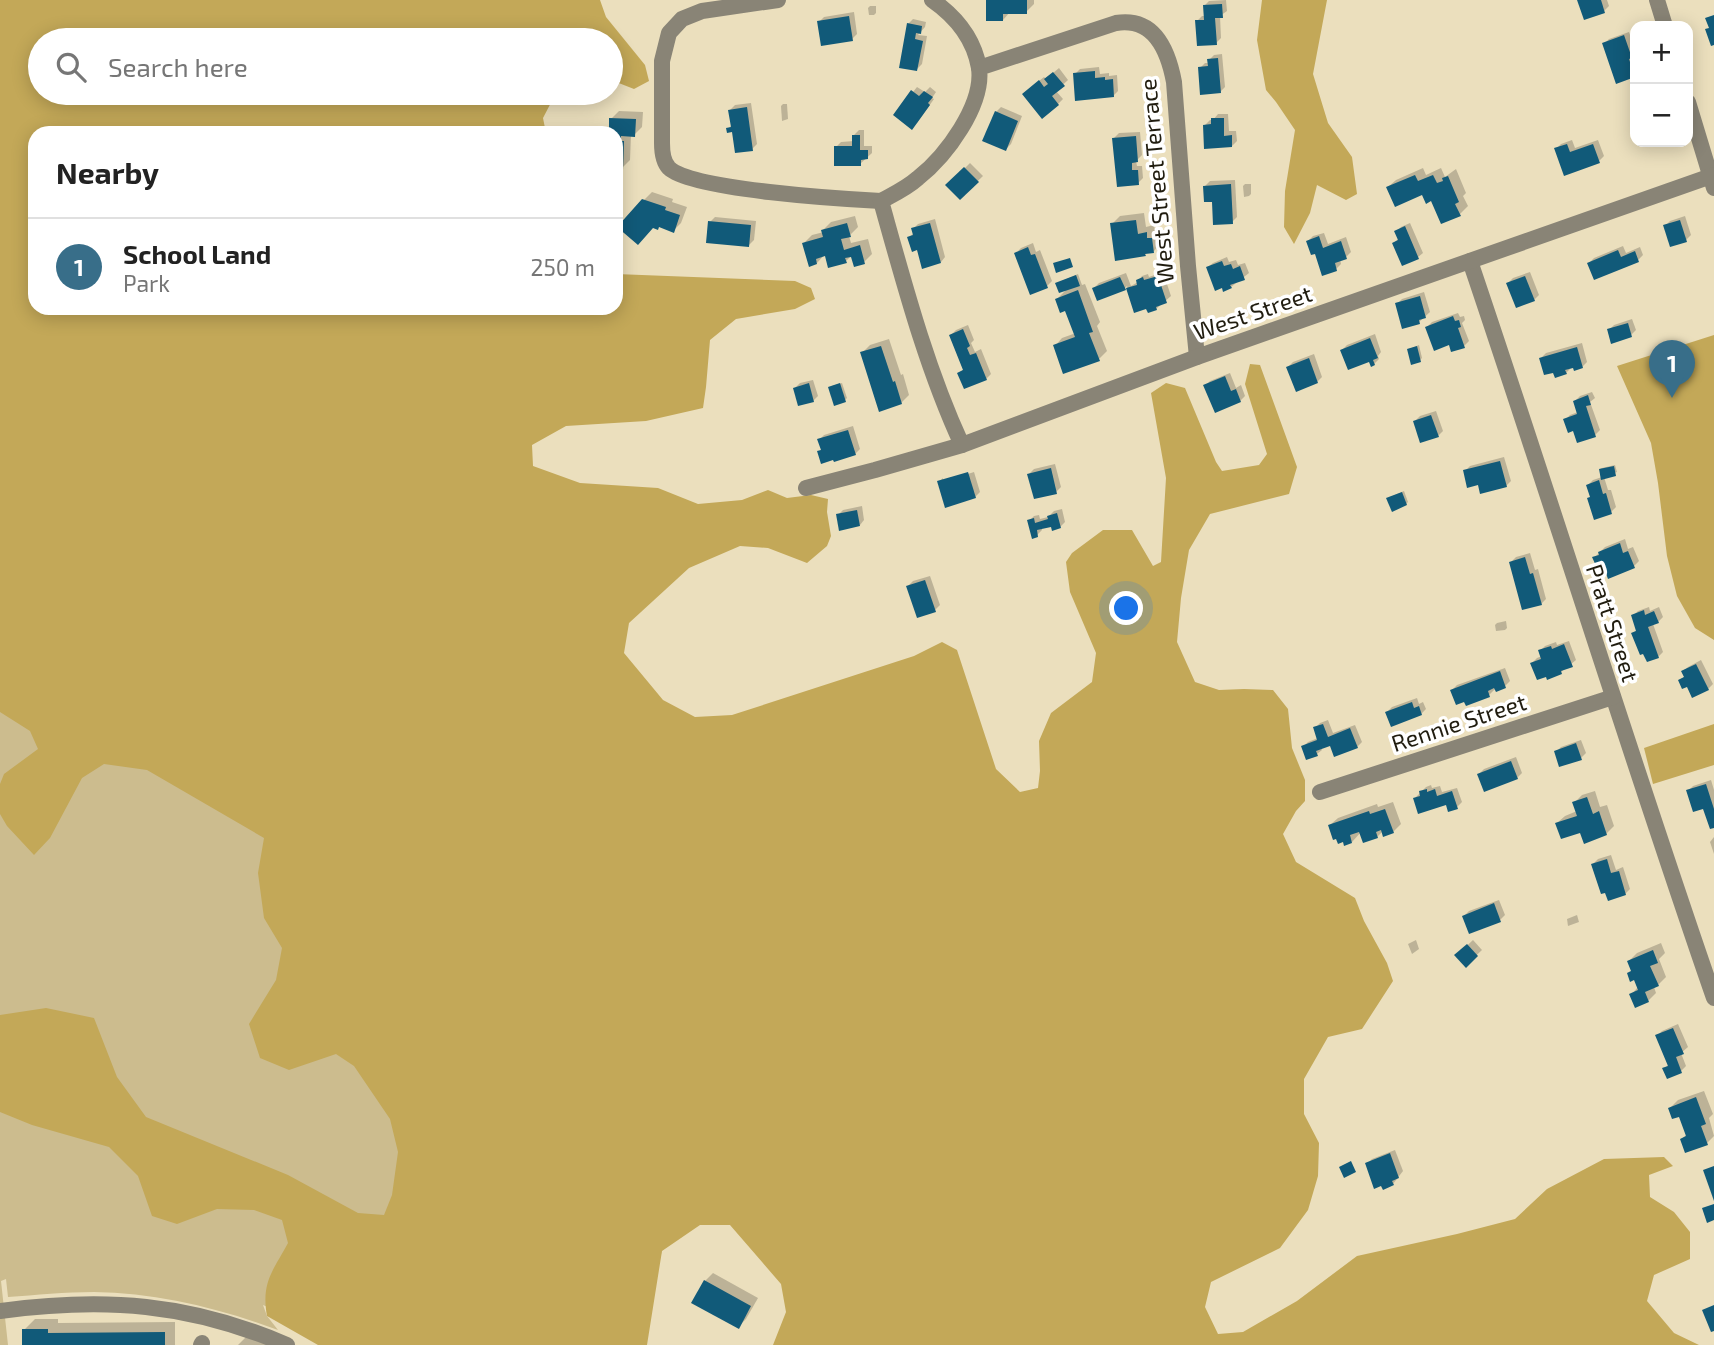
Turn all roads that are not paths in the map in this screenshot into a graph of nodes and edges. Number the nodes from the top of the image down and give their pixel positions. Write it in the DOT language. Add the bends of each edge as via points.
graph roads {
  1 [pos="778,0"];
  2 [pos="932,0"];
  3 [pos="1657,0"];
  4 [pos="1663,21"];
  5 [pos="979,68"];
  6 [pos="1693,117"];
  7 [pos="1713,179"];
  8 [pos="881,201"];
  9 [pos="1469,261"];
  10 [pos="1197,357"];
  11 [pos="962,445"];
  12 [pos="806,488"];
  13 [pos="1613,697"];
  14 [pos="1320,792"];
  15 [pos="1714,998"];
  16 [pos="0,1311"];
  17 [pos="287,1345"];
  1 -- 8 [label="street" via="702,11 682,19 669,33 663,61 662,155 667,166 691,179 723,186"];
  2 -- 5 [label="street" via="964,32"];
  3 -- 4 [label="street"];
  5 -- 8 [label="street" via="973,106 945,150 917,180"];
  5 -- 10 [label="street, West Street Terrace" via="1116,23 1140,25 1156,37 1174,82"];
  6 -- 7 [label="street"];
  7 -- 9 [label="street, West Street"];
  8 -- 11 [label="street" via="945,408"];
  9 -- 10 [label="street, West Street"];
  9 -- 13 [label="street, Pratt Street"];
  10 -- 11 [label="street, West Street"];
  11 -- 12 [label="street, West Street"];
  13 -- 14 [label="street, Rennie Street"];
  13 -- 15 [label="street, Pratt Street"];
  16 -- 17 [label="street" via="85,1304 164,1309 231,1323"];
}
